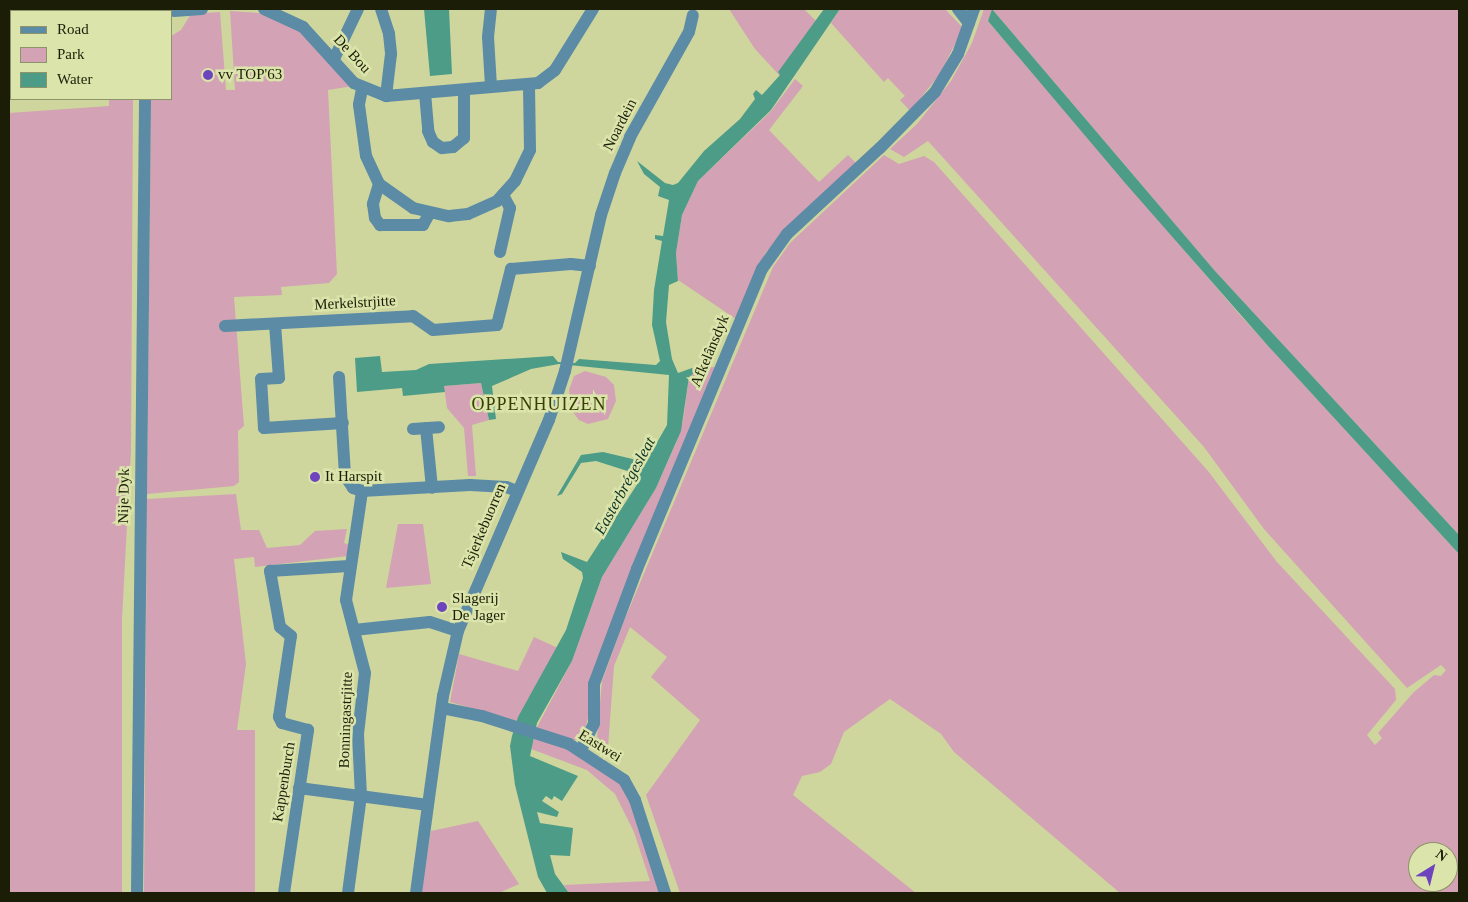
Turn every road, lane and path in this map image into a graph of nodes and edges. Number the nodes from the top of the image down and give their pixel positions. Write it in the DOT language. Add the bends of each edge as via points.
graph roads {
  1 [pos="202,9"];
  2 [pos="264,9"];
  3 [pos="358,9"];
  4 [pos="381,9"];
  5 [pos="593,9"];
  6 [pos="958,9"];
  7 [pos="974,9"];
  8 [pos="493,10"];
  9 [pos="694,11"];
  10 [pos="173,14"];
  11 [pos="969,24"];
  12 [pos="334,60"];
  13 [pos="529,84"];
  14 [pos="491,86"];
  15 [pos="362,89"];
  16 [pos="464,90"];
  17 [pos="425,93"];
  18 [pos="386,96"];
  19 [pos="145,100"];
  20 [pos="379,184"];
  21 [pos="503,195"];
  22 [pos="429,214"];
  23 [pos="500,252"];
  24 [pos="590,266"];
  25 [pos="275,324"];
  26 [pos="224,326"];
  27 [pos="340,376"];
  28 [pos="343,423"];
  29 [pos="426,428"];
  30 [pos="432,488"];
  31 [pos="362,491"];
  32 [pos="516,491"];
  33 [pos="350,566"];
  34 [pos="354,630"];
  35 [pos="458,631"];
  36 [pos="442,708"];
  37 [pos="581,750"];
  38 [pos="299,788"];
  39 [pos="361,796"];
  40 [pos="428,805"];
  41 [pos="137,893"];
  42 [pos="284,893"];
  43 [pos="348,893"];
  44 [pos="416,893"];
  45 [pos="665,893"];
  1 -- 10 [label="street"];
  2 -- 12 [label="street, De Bou" via="302,27"];
  3 -- 12 [label="street"];
  4 -- 18 [label="street" via="390,34"];
  5 -- 13 [label="street, De Bou" via="555,70 545,80"];
  6 -- 11 [label="street"];
  7 -- 11 [label="street, Afkelânsdyk"];
  8 -- 14 [label="street"];
  9 -- 24 [label="street, Noardein" via="689,32 622,156 604,207"];
  11 -- 37 [label="street, Afkelânsdyk" via="958,54 935,92 808,217 786,234 762,269 634,578 594,684 594,723"];
  12 -- 15 [label="street, De Bou"];
  13 -- 14 [label="street, De Bou"];
  13 -- 21 [label="street" via="530,150 515,181"];
  14 -- 16 [label="street, De Bou"];
  15 -- 18 [label="street, De Bou"];
  15 -- 20 [label="street" via="359,105 366,156"];
  16 -- 17 [label="street, De Bou"];
  16 -- 17 [label="street" via="464,138 454,146 442,148 433,142 428,131"];
  17 -- 18 [label="street, De Bou"];
  19 -- 41 [label="street, Nije Dyk"];
  20 -- 22 [label="street" via="413,208"];
  20 -- 22 [label="street" via="373,204 375,218 380,225 423,225"];
  21 -- 22 [label="street" via="468,214"];
  21 -- 23 [label="street" via="510,208"];
  24 -- 25 [label="street, Merkelstrjitte" via="571,264 511,269 497,325 433,330 413,316"];
  24 -- 32 [label="street, Tsjerkebuorren" via="565,371 548,420"];
  25 -- 26 [label="street, Merkelstrjitte"];
  25 -- 28 [label="street" via="279,378 260,379 264,428"];
  27 -- 28 [label="street"];
  28 -- 31 [label="street" via="346,480"];
  29 -- 30 [label="street"];
  30 -- 31 [label="street"];
  30 -- 32 [label="street" via="506,487"];
  31 -- 33 [label="street, Bonningastrjitte"];
  32 -- 35 [label="street, Tsjerkebuorren"];
  33 -- 34 [label="street, Bonningastrjitte" via="346,600"];
  33 -- 38 [label="street, Kappenburch" via="270,571 280,627 291,636 280,717 282,723 308,730"];
  34 -- 35 [label="street" via="430,622"];
  34 -- 39 [label="street, Bonningastrjitte" via="365,673 358,734"];
  35 -- 36 [label="street, Tsjerkebuorren"];
  36 -- 37 [label="street, Eastwei" via="537,733"];
  36 -- 40 [label="street, Tsjerkebuorren"];
  37 -- 45 [label="street, Eastwei" via="624,780 635,800"];
  38 -- 39 [label="street"];
  38 -- 42 [label="street, Kappenburch"];
  39 -- 40 [label="street"];
  39 -- 43 [label="street, Bonningastrjitte"];
  40 -- 44 [label="street, Tsjerkebuorren"];
}
